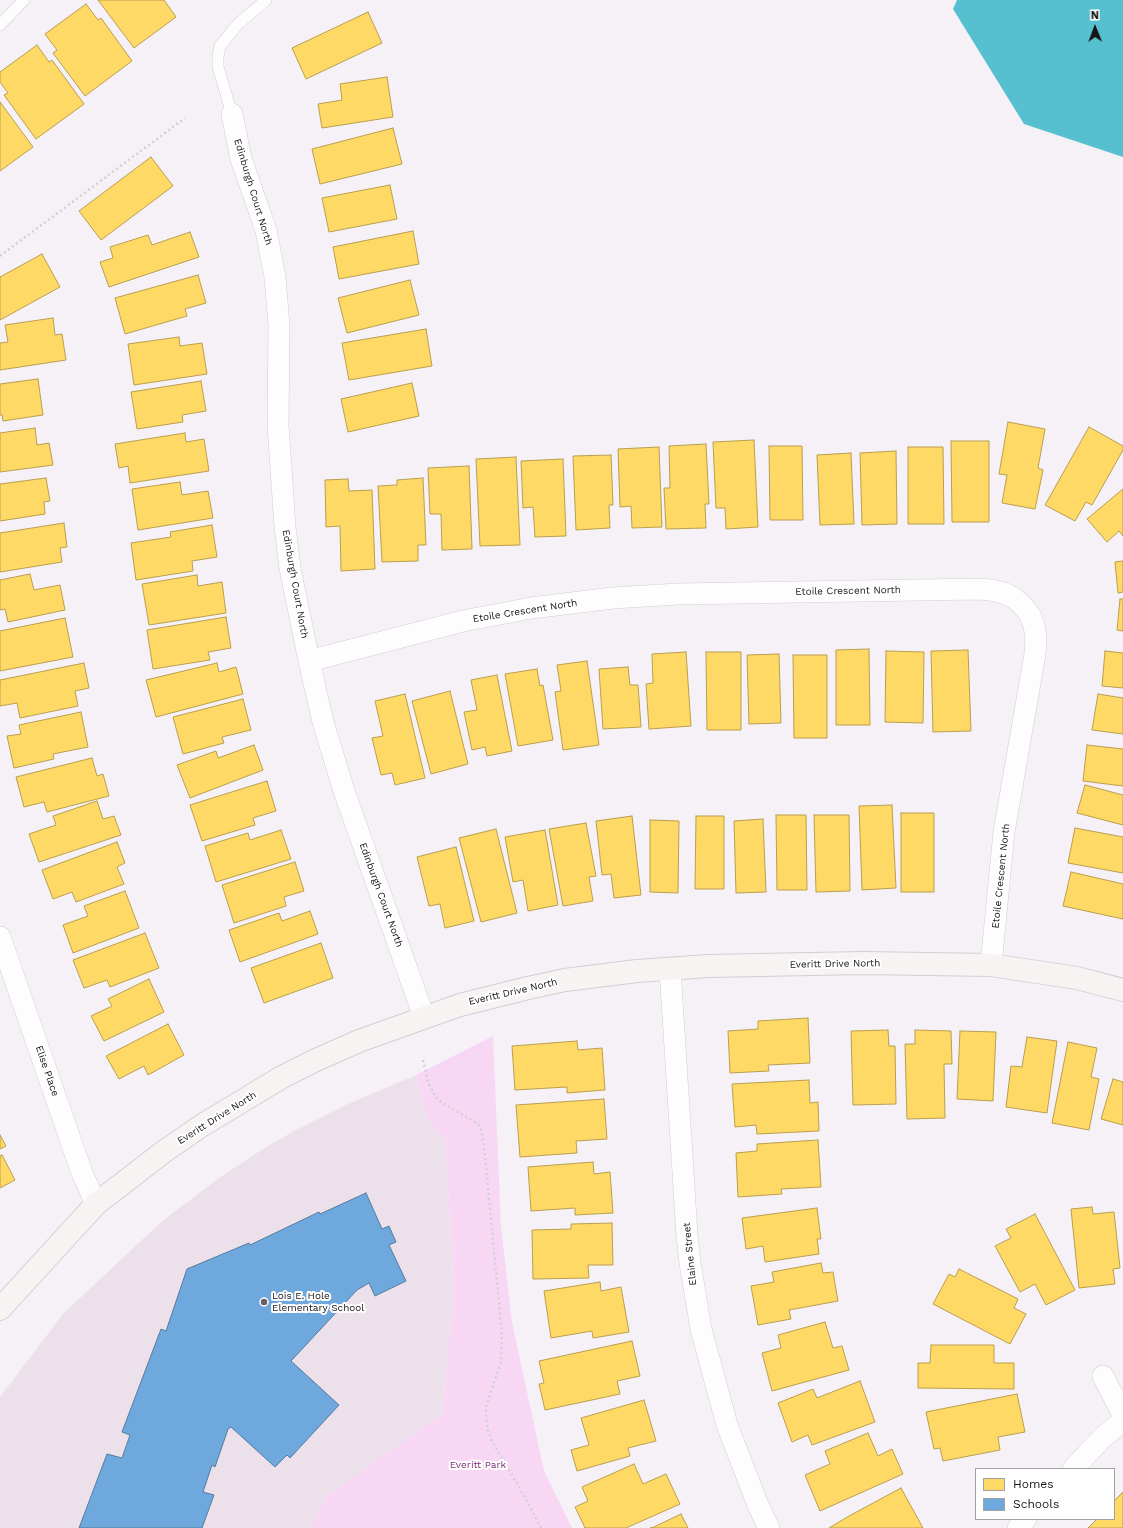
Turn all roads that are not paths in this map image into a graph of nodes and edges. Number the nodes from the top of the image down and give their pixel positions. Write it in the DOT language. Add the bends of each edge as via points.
graph roads {
  1 [pos="24,0"];
  2 [pos="266,0"];
  3 [pos="0,25"];
  4 [pos="232,114"];
  5 [pos="309,660"];
  6 [pos="0,937"];
  7 [pos="991,965"];
  8 [pos="670,969"];
  9 [pos="1123,990"];
  10 [pos="424,1017"];
  11 [pos="96,1204"];
  12 [pos="0,1308"];
  13 [pos="1103,1376"];
  14 [pos="1123,1415"];
  15 [pos="1123,1421"];
  16 [pos="1074,1468"];
  17 [pos="1025,1520"];
  18 [pos="769,1528"];
  19 [pos="1018,1528"];
  1 -- 3 [label="lane"];
  2 -- 4 [label="lane" via="238,24 220,46 218,67"];
  4 -- 5 [label="street, Edinburgh Court North" via="241,159 266,230 275,277 279,325 278,425 285,527 290,568"];
  5 -- 7 [label="street, Etoile Crescent North" via="463,621 531,608 613,598 686,594 978,589 1004,593 1023,606 1030,615 1036,639 1004,832"];
  5 -- 10 [label="street, Edinburgh Court North" via="323,722 344,791"];
  6 -- 11 [label="street, Elise Place" via="82,1173"];
  7 -- 8 [label="street, Everitt Drive North" via="863,963"];
  7 -- 9 [label="street, Everitt Drive North" via="1077,978"];
  8 -- 10 [label="street, Everitt Drive North" via="565,980 491,996"];
  8 -- 18 [label="street, Elaine Street" via="687,1235 701,1329 727,1425"];
  10 -- 11 [label="street, Everitt Drive North" via="359,1041 282,1077 201,1126"];
  11 -- 12 [label="street, Everitt Drive North"];
  13 -- 14 [label="street"];
  15 -- 16 [label="street" via="1102,1438"];
  17 -- 19 [label="street"];
}
